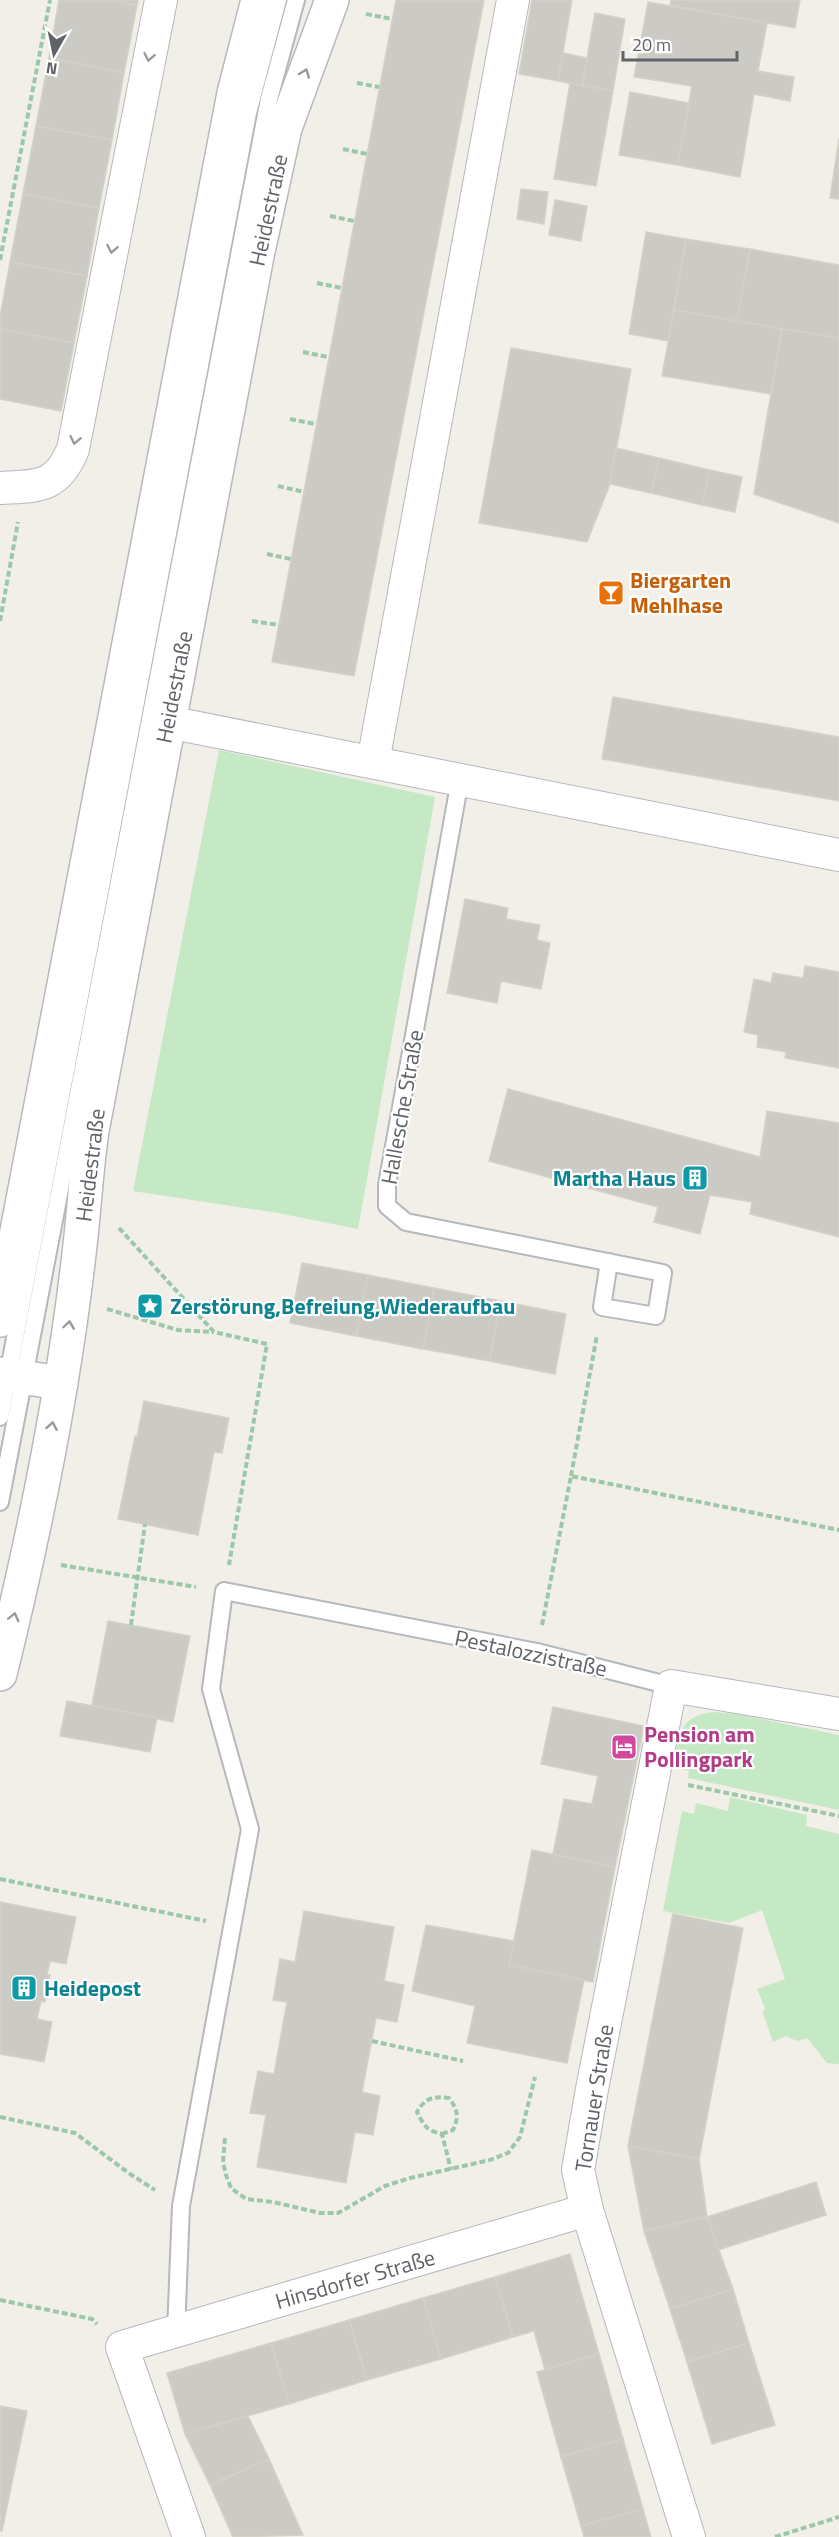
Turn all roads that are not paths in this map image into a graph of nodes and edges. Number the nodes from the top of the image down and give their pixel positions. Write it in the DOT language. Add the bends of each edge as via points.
graph roads {
  1 [pos="161,0"];
  2 [pos="258,0"];
  3 [pos="278,0"];
  4 [pos="296,0"];
  5 [pos="332,0"];
  6 [pos="513,0"];
  7 [pos="12,488"];
  8 [pos="168,722"];
  9 [pos="373,762"];
  10 [pos="460,780"];
  11 [pos="839,855"];
  12 [pos="609,1262"];
  13 [pos="0,1320"];
  14 [pos="10,1376"];
  15 [pos="60,1383"];
  16 [pos="0,1417"];
  17 [pos="0,1502"];
  18 [pos="0,1674"];
  19 [pos="671,1686"];
  20 [pos="839,1714"];
  21 [pos="587,2210"];
  22 [pos="176,2331"];
  23 [pos="189,2537"];
  24 [pos="689,2537"];
  1 -- 7 [label="street, one-way" via="73,449 66,466 52,480"];
  2 -- 13 [label="main road" via="222,151"];
  3 -- 14 [label="lane" via="248,114"];
  4 -- 14 [label="lane" via="268,99"];
  8 -- 5 [label="main road, Heidestraße, one-way" via="285,128"];
  6 -- 9 [label="street"];
  8 -- 9 [label="street"];
  15 -- 8 [label="main road, Heidestraße, one-way" via="80,1253 92,1131"];
  9 -- 10 [label="street"];
  10 -- 11 [label="street"];
  10 -- 12 [label="lane, Hallesche Straße" via="387,1185 387,1206 406,1222"];
  12 -- 12 [label="lane, Hallesche Straße" via="663,1274 656,1316 602,1307"];
  14 -- 15 [label="main road"];
  14 -- 16 [label="lane"];
  14 -- 17 [label="lane"];
  18 -- 15 [label="main road, Heidestraße, one-way" via="28,1561"];
  19 -- 20 [label="street, Pestalozzistraße"];
  19 -- 21 [label="street, Tornauer Straße" via="578,2170"];
  19 -- 22 [label="lane, Pestalozzistraße" via="537,1652 224,1591 211,1689 250,1829 181,2206"];
  21 -- 22 [label="street, Hinsdorfer Straße"];
  21 -- 24 [label="street, Tornauer Straße"];
  22 -- 23 [label="street, Hinsdorfer Straße" via="122,2347"];
}
